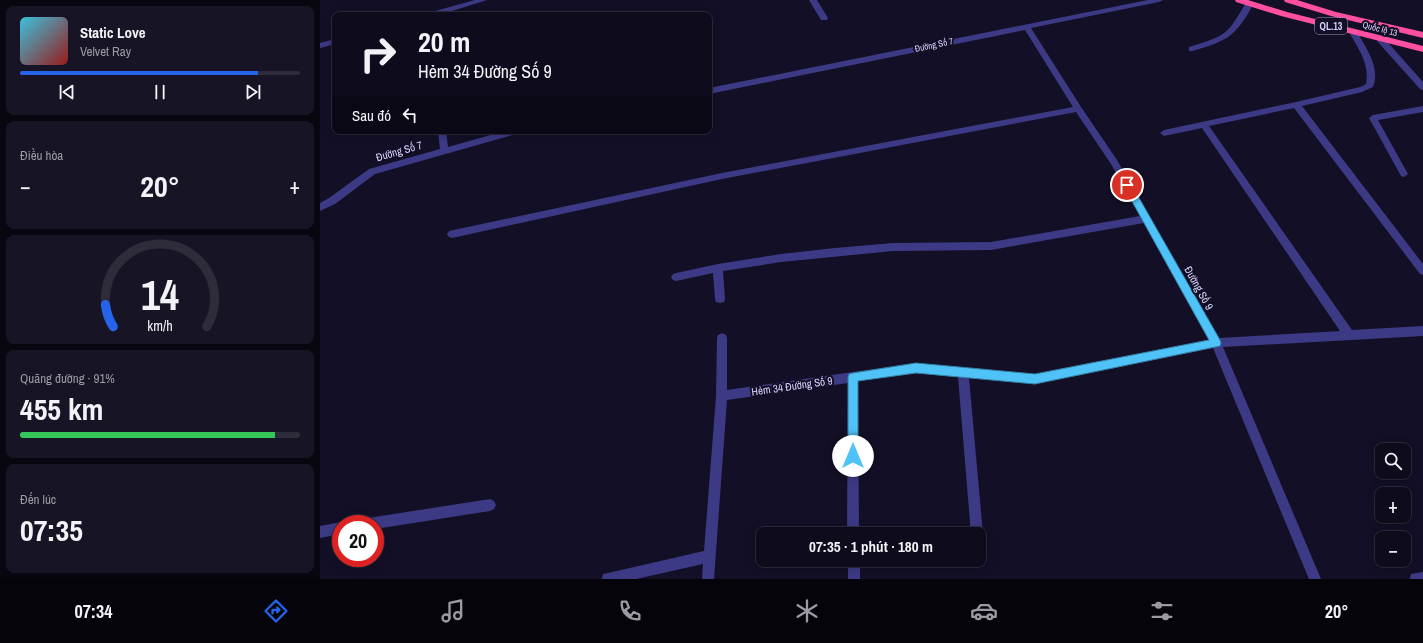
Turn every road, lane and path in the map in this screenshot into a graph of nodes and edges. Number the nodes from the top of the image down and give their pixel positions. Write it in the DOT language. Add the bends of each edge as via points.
graph roads {
  1 [pos="483,0"];
  2 [pos="813,0"];
  3 [pos="1159,0"];
  4 [pos="1240,0"];
  5 [pos="1288,0"];
  6 [pos="1250,3"];
  7 [pos="441,12"];
  8 [pos="824,18"];
  9 [pos="1026,26"];
  10 [pos="1353,32"];
  11 [pos="1423,35"];
  12 [pos="1380,39"];
  13 [pos="332,43"];
  14 [pos="320,46"];
  15 [pos="1192,49"];
  16 [pos="1423,49"];
  17 [pos="1423,87"];
  18 [pos="712,90"];
  19 [pos="1296,105"];
  20 [pos="1078,109"];
  21 [pos="1423,109"];
  22 [pos="1204,125"];
  23 [pos="1164,133"];
  24 [pos="442,134"];
  25 [pos="505,134"];
  26 [pos="444,151"];
  27 [pos="1404,174"];
  28 [pos="320,207"];
  29 [pos="1146,219"];
  30 [pos="452,234"];
  31 [pos="718,268"];
  32 [pos="1423,270"];
  33 [pos="676,277"];
  34 [pos="720,299"];
  35 [pos="1423,331"];
  36 [pos="1349,335"];
  37 [pos="722,338"];
  38 [pos="1216,343"];
  39 [pos="962,372"];
  40 [pos="853,377"];
  41 [pos="722,396"];
  42 [pos="490,504"];
  43 [pos="384,521"];
  44 [pos="853,527"];
  45 [pos="976,527"];
  46 [pos="332,530"];
  47 [pos="320,532"];
  48 [pos="709,556"];
  49 [pos="854,567"];
  50 [pos="1423,578"];
  51 [pos="608,579"];
  52 [pos="708,579"];
  53 [pos="854,579"];
  54 [pos="1315,579"];
  55 [pos="1416,579"];
  1 -- 7 [label="street"];
  2 -- 8 [label="street"];
  3 -- 9 [label="street, Đường Số 7"];
  4 -- 6 [label="highway, Quốc lộ 13 / QL.13"];
  5 -- 11 [label="highway, Quốc lộ 13 / QL.13" via="1334,14"];
  6 -- 10 [label="highway, Quốc lộ 13 / QL.13"];
  6 -- 15 [label="street" via="1232,33 1224,39"];
  9 -- 18 [label="street, Đường Số 7"];
  9 -- 20 [label="street, Đường Số 9"];
  10 -- 12 [label="highway, Quốc lộ 13 / QL.13"];
  10 -- 19 [label="street" via="1370,67 1370,85"];
  12 -- 16 [label="highway, Quốc lộ 13 / QL.13"];
  12 -- 17 [label="street"];
  13 -- 14 [label="street"];
  19 -- 22 [label="street"];
  19 -- 32 [label="street"];
  20 -- 29 [label="street, Đường Số 9" via="1114,162"];
  20 -- 30 [label="street" via="722,176"];
  21 -- 27 [label="street" via="1373,118"];
  22 -- 23 [label="street"];
  22 -- 36 [label="street"];
  24 -- 26 [label="street"];
  25 -- 26 [label="street, Đường Số 7"];
  26 -- 28 [label="street, Đường Số 7" via="372,171"];
  29 -- 31 [label="street" via="991,246 893,247"];
  29 -- 38 [label="street, Đường Số 9"];
  31 -- 33 [label="street"];
  31 -- 34 [label="street"];
  35 -- 36 [label="street, Hẻm 34 Đường Số 9"];
  36 -- 38 [label="street, Hẻm 34 Đường Số 9"];
  37 -- 41 [label="street"];
  38 -- 39 [label="street, Hẻm 34 Đường Số 9" via="1035,379"];
  38 -- 54 [label="street, Đường Số 9"];
  39 -- 40 [label="street, Hẻm 34 Đường Số 9" via="916,368"];
  39 -- 45 [label="street"];
  40 -- 41 [label="street, Hẻm 34 Đường Số 9"];
  40 -- 44 [label="street"];
  41 -- 48 [label="street"];
  42 -- 43 [label="street"];
  46 -- 47 [label="street"];
  48 -- 51 [label="street"];
  48 -- 52 [label="street"];
  49 -- 53 [label="street"];
  50 -- 55 [label="street"];
}
